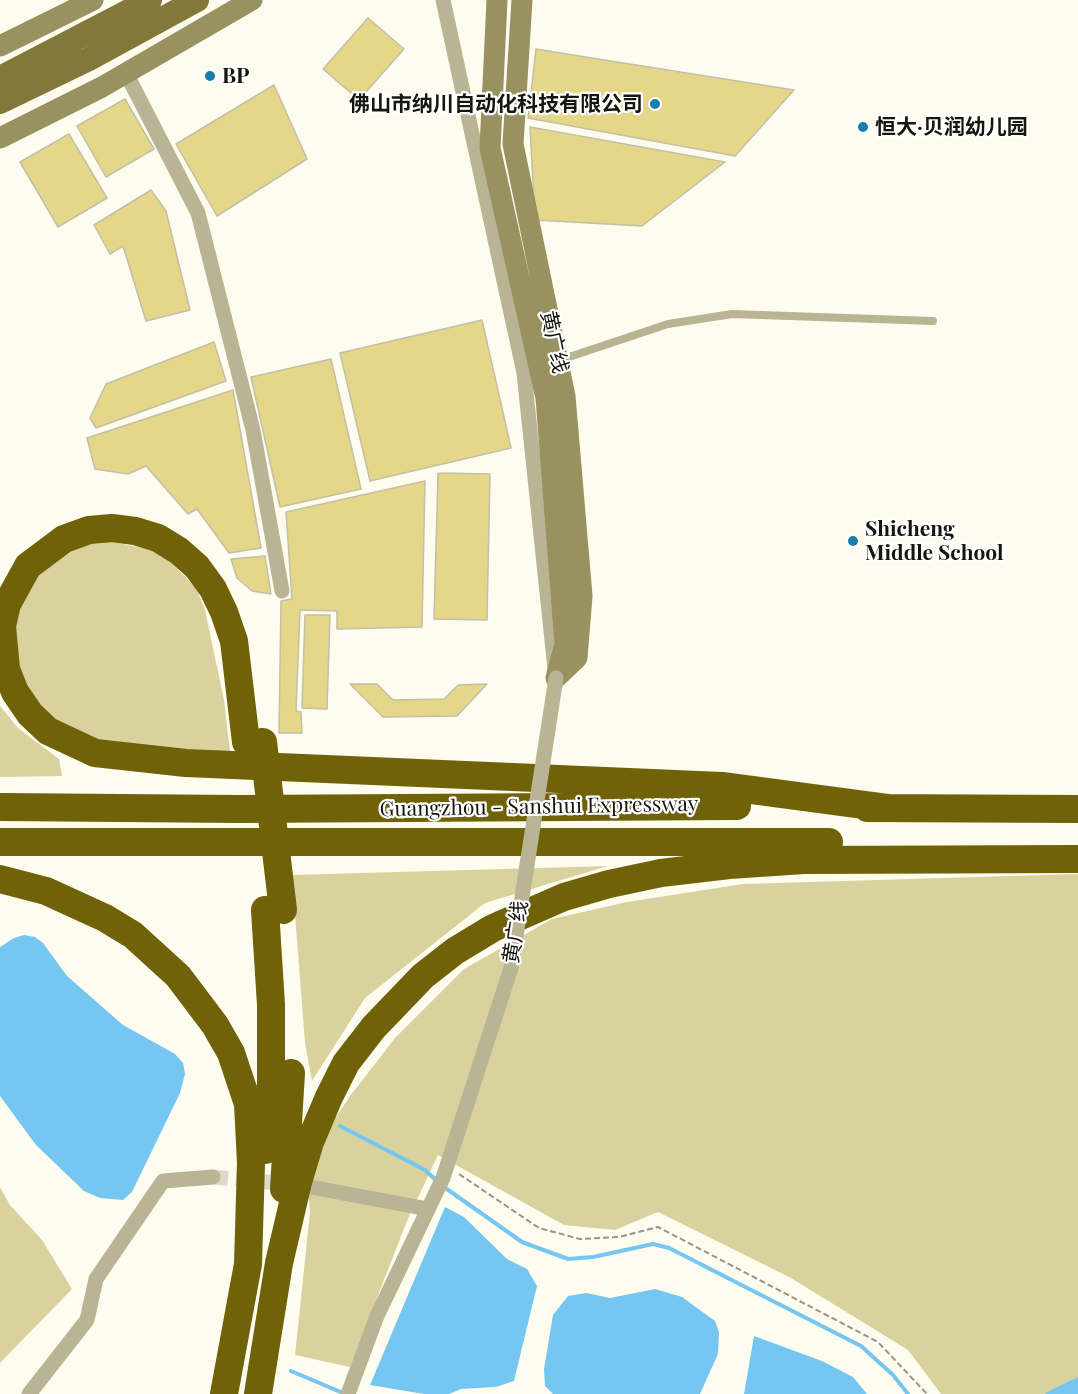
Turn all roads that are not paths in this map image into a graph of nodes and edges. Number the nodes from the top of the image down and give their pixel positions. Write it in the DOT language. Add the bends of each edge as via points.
graph roads {
  1 [pos="93,0"];
  2 [pos="150,0"];
  3 [pos="197,0"];
  4 [pos="252,0"];
  5 [pos="443,0"];
  6 [pos="497,0"];
  7 [pos="522,0"];
  8 [pos="0,46"];
  9 [pos="126,73"];
  10 [pos="0,78"];
  11 [pos="0,102"];
  12 [pos="0,138"];
  13 [pos="933,321"];
  14 [pos="540,367"];
  15 [pos="0,573"];
  16 [pos="282,591"];
  17 [pos="556,678"];
  18 [pos="255,742"];
  19 [pos="0,807"];
  20 [pos="887,808"];
  21 [pos="1078,809"];
  22 [pos="0,842"];
  23 [pos="1078,843"];
  24 [pos="1078,859"];
  25 [pos="0,879"];
  26 [pos="274,910"];
  27 [pos="213,1176"];
  28 [pos="304,1186"];
  29 [pos="428,1209"];
  30 [pos="279,1263"];
  31 [pos="248,1264"];
  32 [pos="349,1391"];
  33 [pos="29,1394"];
  34 [pos="224,1394"];
  35 [pos="258,1394"];
  1 -- 8 [label="street"];
  2 -- 10 [label="main road"];
  3 -- 11 [label="main road"];
  4 -- 9 [label="street"];
  5 -- 14 [label="street"];
  6 -- 14 [label="street, 黄广线" via="490,147"];
  7 -- 14 [label="street, 黄广线" via="513,144"];
  9 -- 12 [label="street"];
  9 -- 16 [label="street" via="198,213 253,430"];
  13 -- 14 [label="lane" via="732,314 668,324"];
  14 -- 17 [label="street, 黄广线" via="546,398 566,644"];
  15 -- 18 [label="highway" via="17,552 44,531 73,518 101,512 151,517 187,535 206,551 223,574 247,628"];
  17 -- 29 [label="street, 黄广线, bridge" via="511,968 442,1178"];
  18 -- 20 [label="highway" via="234,641 224,612 213,589 179,550 143,533 112,528 89,530 64,539 28,566 7,604 2,626 6,669 30,714 70,743 95,753 186,763 723,786"];
  18 -- 26 [label="highway"];
  19 -- 20 [label="highway, Guangzhou - Sanshui Expressway"];
  20 -- 21 [label="highway, Guangzhou - Sanshui Expressway"];
  22 -- 23 [label="highway, Guangzhou - Sanshui Expressway"];
  24 -- 30 [label="highway" via="804,861 661,873 564,897 493,928 423,976 346,1063 310,1142"];
  25 -- 31 [label="highway" via="46,891 133,935 178,976 216,1024 242,1079 248,1104"];
  26 -- 30 [label="highway" via="291,1012 291,1086"];
  26 -- 31 [label="highway" via="267,1140"];
  27 -- 33 [label="street" via="164,1181 96,1280 87,1320"];
  28 -- 29 [label="street"];
  29 -- 32 [label="street, 黄广线" via="377,1316"];
  30 -- 35 [label="highway"];
  31 -- 34 [label="highway"];
}
